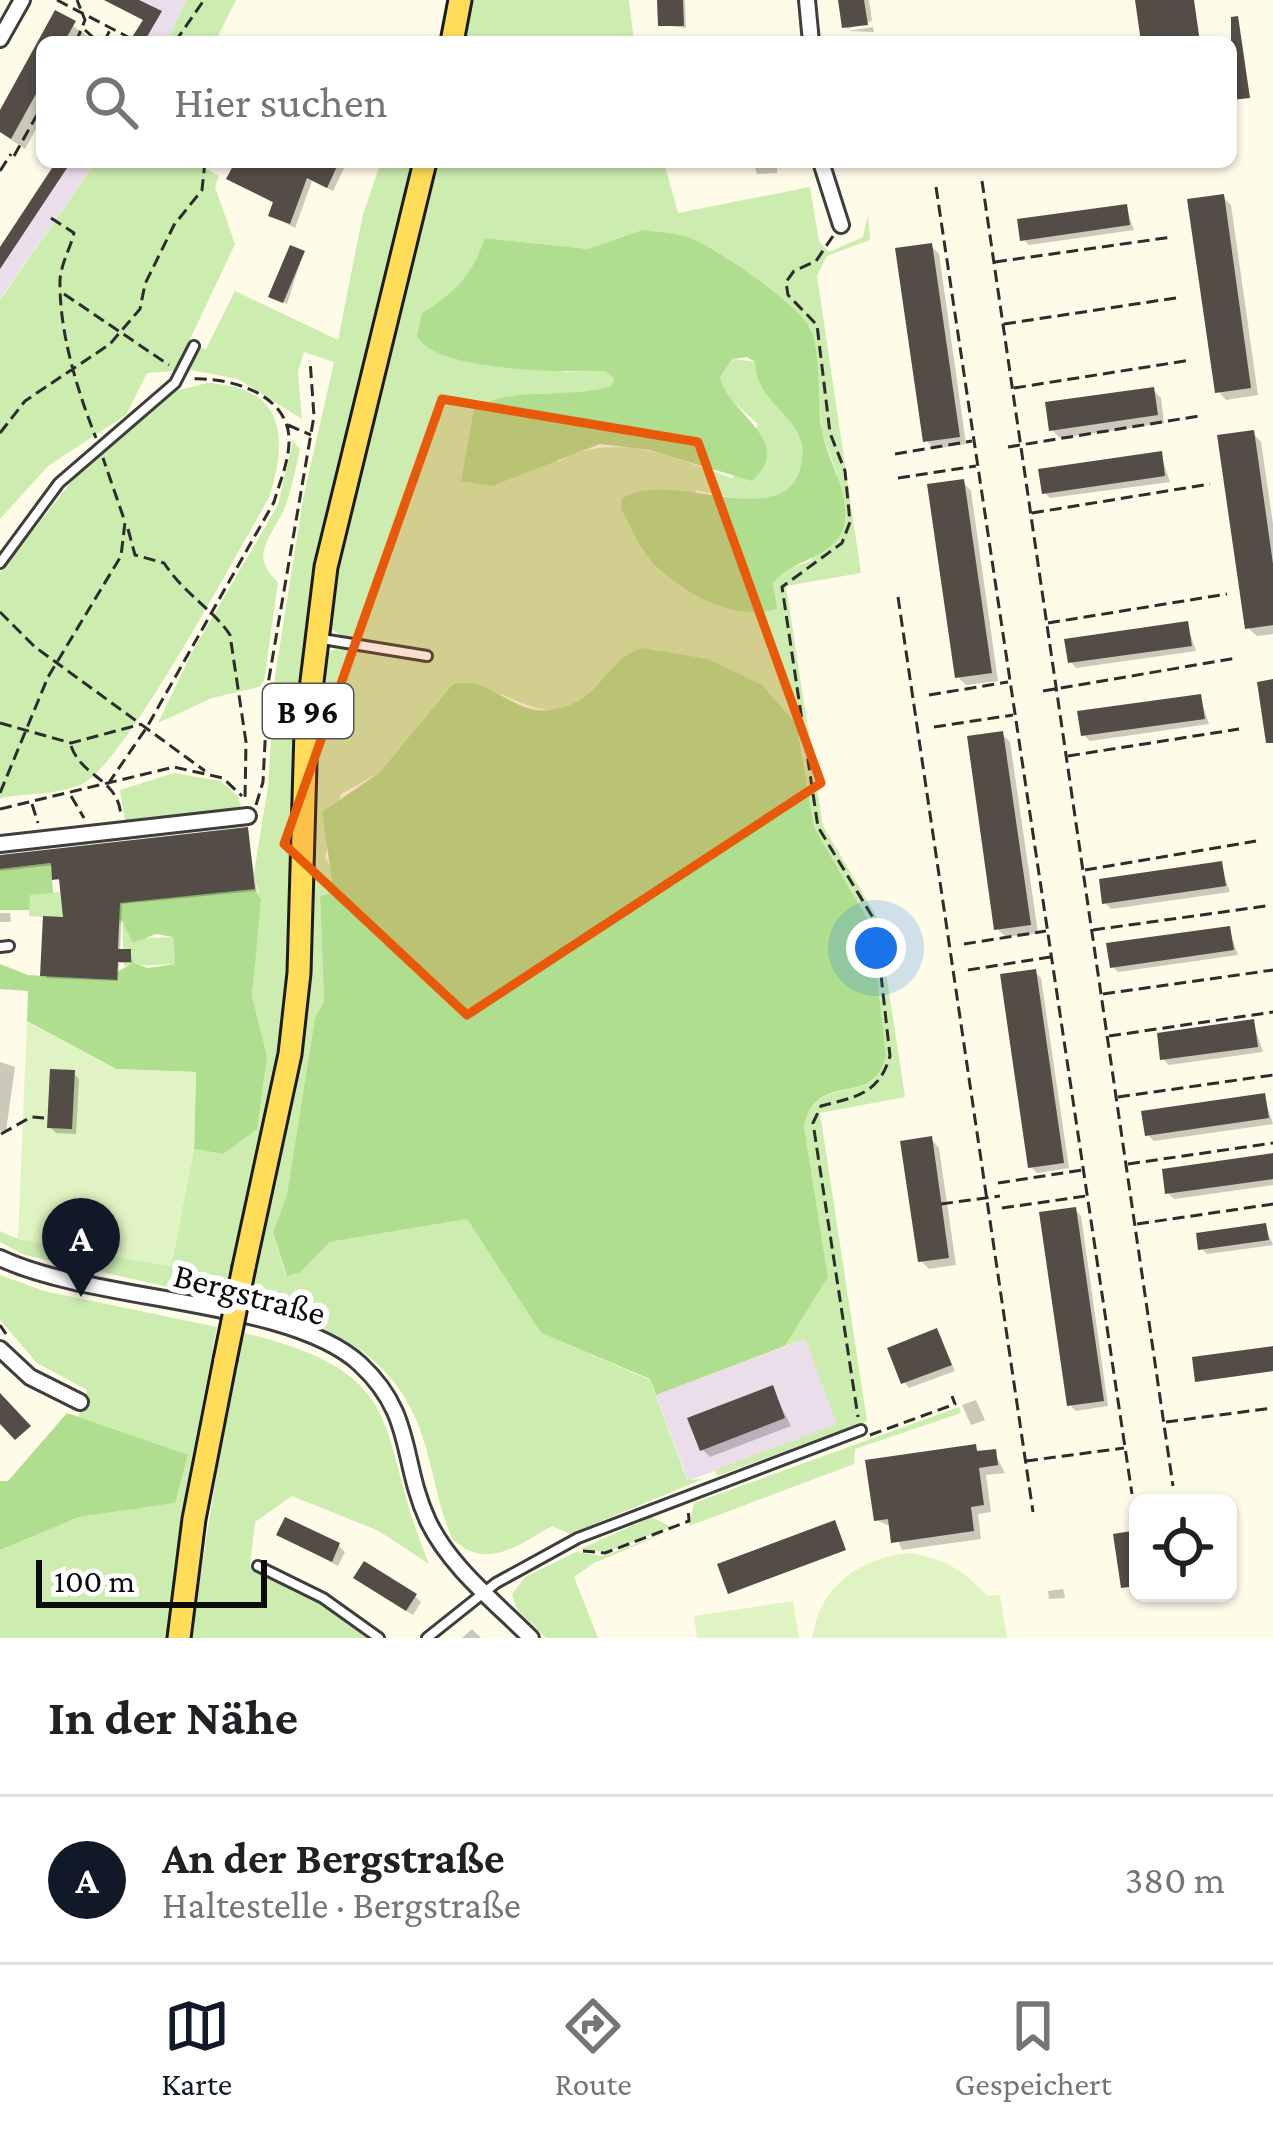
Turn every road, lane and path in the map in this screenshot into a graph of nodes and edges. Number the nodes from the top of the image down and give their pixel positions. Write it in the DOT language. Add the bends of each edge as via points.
graph roads {
  1 [pos="22,0"];
  2 [pos="57,0"];
  3 [pos="76,0"];
  4 [pos="204,0"];
  5 [pos="460,0"];
  6 [pos="807,0"];
  7 [pos="84,14"];
  8 [pos="111,28"];
  9 [pos="83,29"];
  10 [pos="79,36"];
  11 [pos="93,36"];
  12 [pos="105,36"];
  13 [pos="126,36"];
  14 [pos="180,36"];
  15 [pos="453,36"];
  16 [pos="810,36"];
  17 [pos="0,38"];
  18 [pos="36,116"];
  19 [pos="204,168"];
  20 [pos="423,168"];
  21 [pos="823,168"];
  22 [pos="0,171"];
  23 [pos="982,181"];
  24 [pos="935,188"];
  25 [pos="51,218"];
  26 [pos="841,224"];
  27 [pos="1172,237"];
  28 [pos="994,262"];
  29 [pos="64,294"];
  30 [pos="1181,297"];
  31 [pos="1003,324"];
  32 [pos="116,334"];
  33 [pos="194,346"];
  34 [pos="310,360"];
  35 [pos="1191,360"];
  36 [pos="74,368"];
  37 [pos="181,372"];
  38 [pos="175,383"];
  39 [pos="1012,388"];
  40 [pos="1199,416"];
  41 [pos="286,424"];
  42 [pos="0,433"];
  43 [pos="311,435"];
  44 [pos="974,441"];
  45 [pos="98,445"];
  46 [pos="1021,446"];
  47 [pos="1008,447"];
  48 [pos="895,454"];
  49 [pos="977,466"];
  50 [pos="898,478"];
  51 [pos="1210,484"];
  52 [pos="1030,513"];
  53 [pos="125,522"];
  54 [pos="0,563"];
  55 [pos="1227,594"];
  56 [pos="898,597"];
  57 [pos="0,612"];
  58 [pos="208,614"];
  59 [pos="1046,623"];
  60 [pos="315,638"];
  61 [pos="427,656"];
  62 [pos="1237,658"];
  63 [pos="58,663"];
  64 [pos="1010,681"];
  65 [pos="1055,689"];
  66 [pos="1043,691"];
  67 [pos="929,695"];
  68 [pos="1015,714"];
  69 [pos="0,723"];
  70 [pos="144,725"];
  71 [pos="27,727"];
  72 [pos="934,727"];
  73 [pos="1239,729"];
  74 [pos="71,743"];
  75 [pos="1066,757"];
  76 [pos="207,772"];
  77 [pos="108,784"];
  78 [pos="0,793"];
  79 [pos="70,795"];
  80 [pos="31,803"];
  81 [pos="246,808"];
  82 [pos="0,809"];
  83 [pos="120,830"];
  84 [pos="86,834"];
  85 [pos="38,840"];
  86 [pos="1256,841"];
  87 [pos="0,844"];
  88 [pos="1083,870"];
  89 [pos="1266,906"];
  90 [pos="1048,931"];
  91 [pos="1092,931"];
  92 [pos="964,944"];
  93 [pos="1051,956"];
  94 [pos="968,970"];
  95 [pos="1273,970"];
  96 [pos="1101,994"];
  97 [pos="1273,1012"];
  98 [pos="1107,1036"];
  99 [pos="1273,1075"];
  100 [pos="1116,1097"];
  101 [pos="44,1118"];
  102 [pos="1,1134"];
  103 [pos="1273,1143"];
  104 [pos="1126,1164"];
  105 [pos="1083,1170"];
  106 [pos="998,1183"];
  107 [pos="1000,1196"];
  108 [pos="1088,1196"];
  109 [pos="987,1198"];
  110 [pos="941,1204"];
  111 [pos="1273,1204"];
  112 [pos="1002,1208"];
  113 [pos="1135,1225"];
  114 [pos="0,1258"];
  115 [pos="0,1349"];
  116 [pos="14,1364"];
  117 [pos="0,1374"];
  118 [pos="952,1396"];
  119 [pos="80,1402"];
  120 [pos="1273,1408"];
  121 [pos="1164,1423"];
  122 [pos="862,1434"];
  123 [pos="1125,1448"];
  124 [pos="1026,1461"];
  125 [pos="1173,1486"];
  126 [pos="1132,1494"];
  127 [pos="693,1502"];
  128 [pos="1034,1512"];
  129 [pos="574,1551"];
  130 [pos="258,1566"];
  131 [pos="485,1592"];
  132 [pos="178,1638"];
  133 [pos="379,1638"];
  134 [pos="427,1638"];
  135 [pos="531,1638"];
  1 -- 17 [label="street"];
  2 -- 7 [label="path"];
  3 -- 7 [label="path"];
  4 -- 14 [label="path"];
  5 -- 15 [label="main road"];
  6 -- 16 [label="street"];
  7 -- 8 [label="path"];
  7 -- 9 [label="path"];
  8 -- 12 [label="path"];
  8 -- 13 [label="path"];
  9 -- 10 [label="path"];
  9 -- 11 [label="path"];
  18 -- 22 [label="path"];
  19 -- 32 [label="path" via="202,190 174,225 140,309"];
  20 -- 60 [label="main road, B 96" via="337,510"];
  21 -- 26 [label="street"];
  23 -- 28 [label="path"];
  24 -- 44 [label="path"];
  25 -- 29 [label="path" via="74,233 60,280"];
  26 -- 122 [label="path" via="816,261 786,282 817,325 850,522 842,543 782,587 818,827 874,921 890,1057 868,1093 821,1106 813,1123"];
  27 -- 28 [label="path"];
  28 -- 31 [label="path"];
  29 -- 32 [label="path"];
  29 -- 36 [label="path"];
  30 -- 31 [label="path"];
  31 -- 39 [label="path"];
  32 -- 36 [label="path"];
  32 -- 37 [label="path"];
  33 -- 37 [label="lane"];
  34 -- 43 [label="path"];
  35 -- 39 [label="path"];
  36 -- 42 [label="path" via="26,401"];
  36 -- 45 [label="path"];
  37 -- 38 [label="lane"];
  38 -- 41 [label="path" via="236,382 267,400"];
  38 -- 45 [label="lane"];
  39 -- 46 [label="path"];
  40 -- 46 [label="path"];
  41 -- 43 [label="path"];
  41 -- 58 [label="path" via="286,464 274,502"];
  43 -- 81 [label="path" via="268,684 263,782"];
  44 -- 48 [label="path"];
  44 -- 49 [label="path"];
  45 -- 53 [label="path"];
  45 -- 54 [label="lane"];
  46 -- 47 [label="path"];
  46 -- 52 [label="path"];
  49 -- 50 [label="path"];
  49 -- 64 [label="path"];
  51 -- 52 [label="path"];
  52 -- 59 [label="path"];
  53 -- 58 [label="path" via="135,555 164,563"];
  53 -- 63 [label="path" via="121,556"];
  55 -- 59 [label="path"];
  56 -- 109 [label="path"];
  57 -- 63 [label="path"];
  58 -- 70 [label="path"];
  58 -- 81 [label="path" via="222,622 233,650"];
  59 -- 65 [label="path"];
  60 -- 61 [label="lane"];
  60 -- 132 [label="main road, B 96, bridge" via="297,993"];
  62 -- 65 [label="path"];
  63 -- 70 [label="path"];
  63 -- 71 [label="path"];
  64 -- 67 [label="path"];
  64 -- 68 [label="path"];
  65 -- 66 [label="path"];
  65 -- 75 [label="path"];
  68 -- 72 [label="path"];
  68 -- 90 [label="path"];
  69 -- 71 [label="path"];
  70 -- 74 [label="path"];
  70 -- 76 [label="path"];
  70 -- 77 [label="path"];
  71 -- 74 [label="path"];
  71 -- 78 [label="path"];
  73 -- 75 [label="path"];
  74 -- 77 [label="path" via="80,765"];
  75 -- 88 [label="path"];
  76 -- 77 [label="path" via="174,767"];
  76 -- 81 [label="path" via="237,788"];
  77 -- 79 [label="path"];
  77 -- 83 [label="path" via="118,796"];
  79 -- 80 [label="path"];
  79 -- 84 [label="path"];
  80 -- 82 [label="path"];
  80 -- 85 [label="path"];
  81 -- 83 [label="street"];
  83 -- 84 [label="street"];
  84 -- 85 [label="street"];
  85 -- 87 [label="street"];
  86 -- 88 [label="path"];
  88 -- 91 [label="path"];
  89 -- 91 [label="path"];
  90 -- 92 [label="path"];
  90 -- 93 [label="path"];
  91 -- 96 [label="path"];
  93 -- 94 [label="path"];
  93 -- 105 [label="path"];
  95 -- 96 [label="path"];
  96 -- 98 [label="path"];
  97 -- 98 [label="path"];
  98 -- 100 [label="path"];
  99 -- 100 [label="path"];
  100 -- 104 [label="path"];
  101 -- 102 [label="path"];
  103 -- 104 [label="path"];
  104 -- 113 [label="path"];
  105 -- 106 [label="path"];
  105 -- 108 [label="path"];
  107 -- 109 [label="path"];
  108 -- 112 [label="path"];
  108 -- 123 [label="path"];
  109 -- 110 [label="path"];
  109 -- 124 [label="path"];
  111 -- 113 [label="path"];
  113 -- 121 [label="path"];
  114 -- 131 [label="street, Bergstraße" via="47,1276 305,1333 356,1360 394,1403 442,1546"];
  115 -- 116 [label="street"];
  116 -- 117 [label="street"];
  116 -- 119 [label="street"];
  118 -- 122 [label="path" via="955,1404"];
  120 -- 121 [label="path"];
  121 -- 125 [label="path"];
  122 -- 131 [label="lane" via="597,1529"];
  123 -- 124 [label="path"];
  123 -- 126 [label="path"];
  124 -- 128 [label="path"];
  127 -- 129 [label="path" via="689,1522 605,1553"];
  130 -- 133 [label="lane"];
  131 -- 134 [label="lane"];
  131 -- 135 [label="street, Bergstraße"];
}
